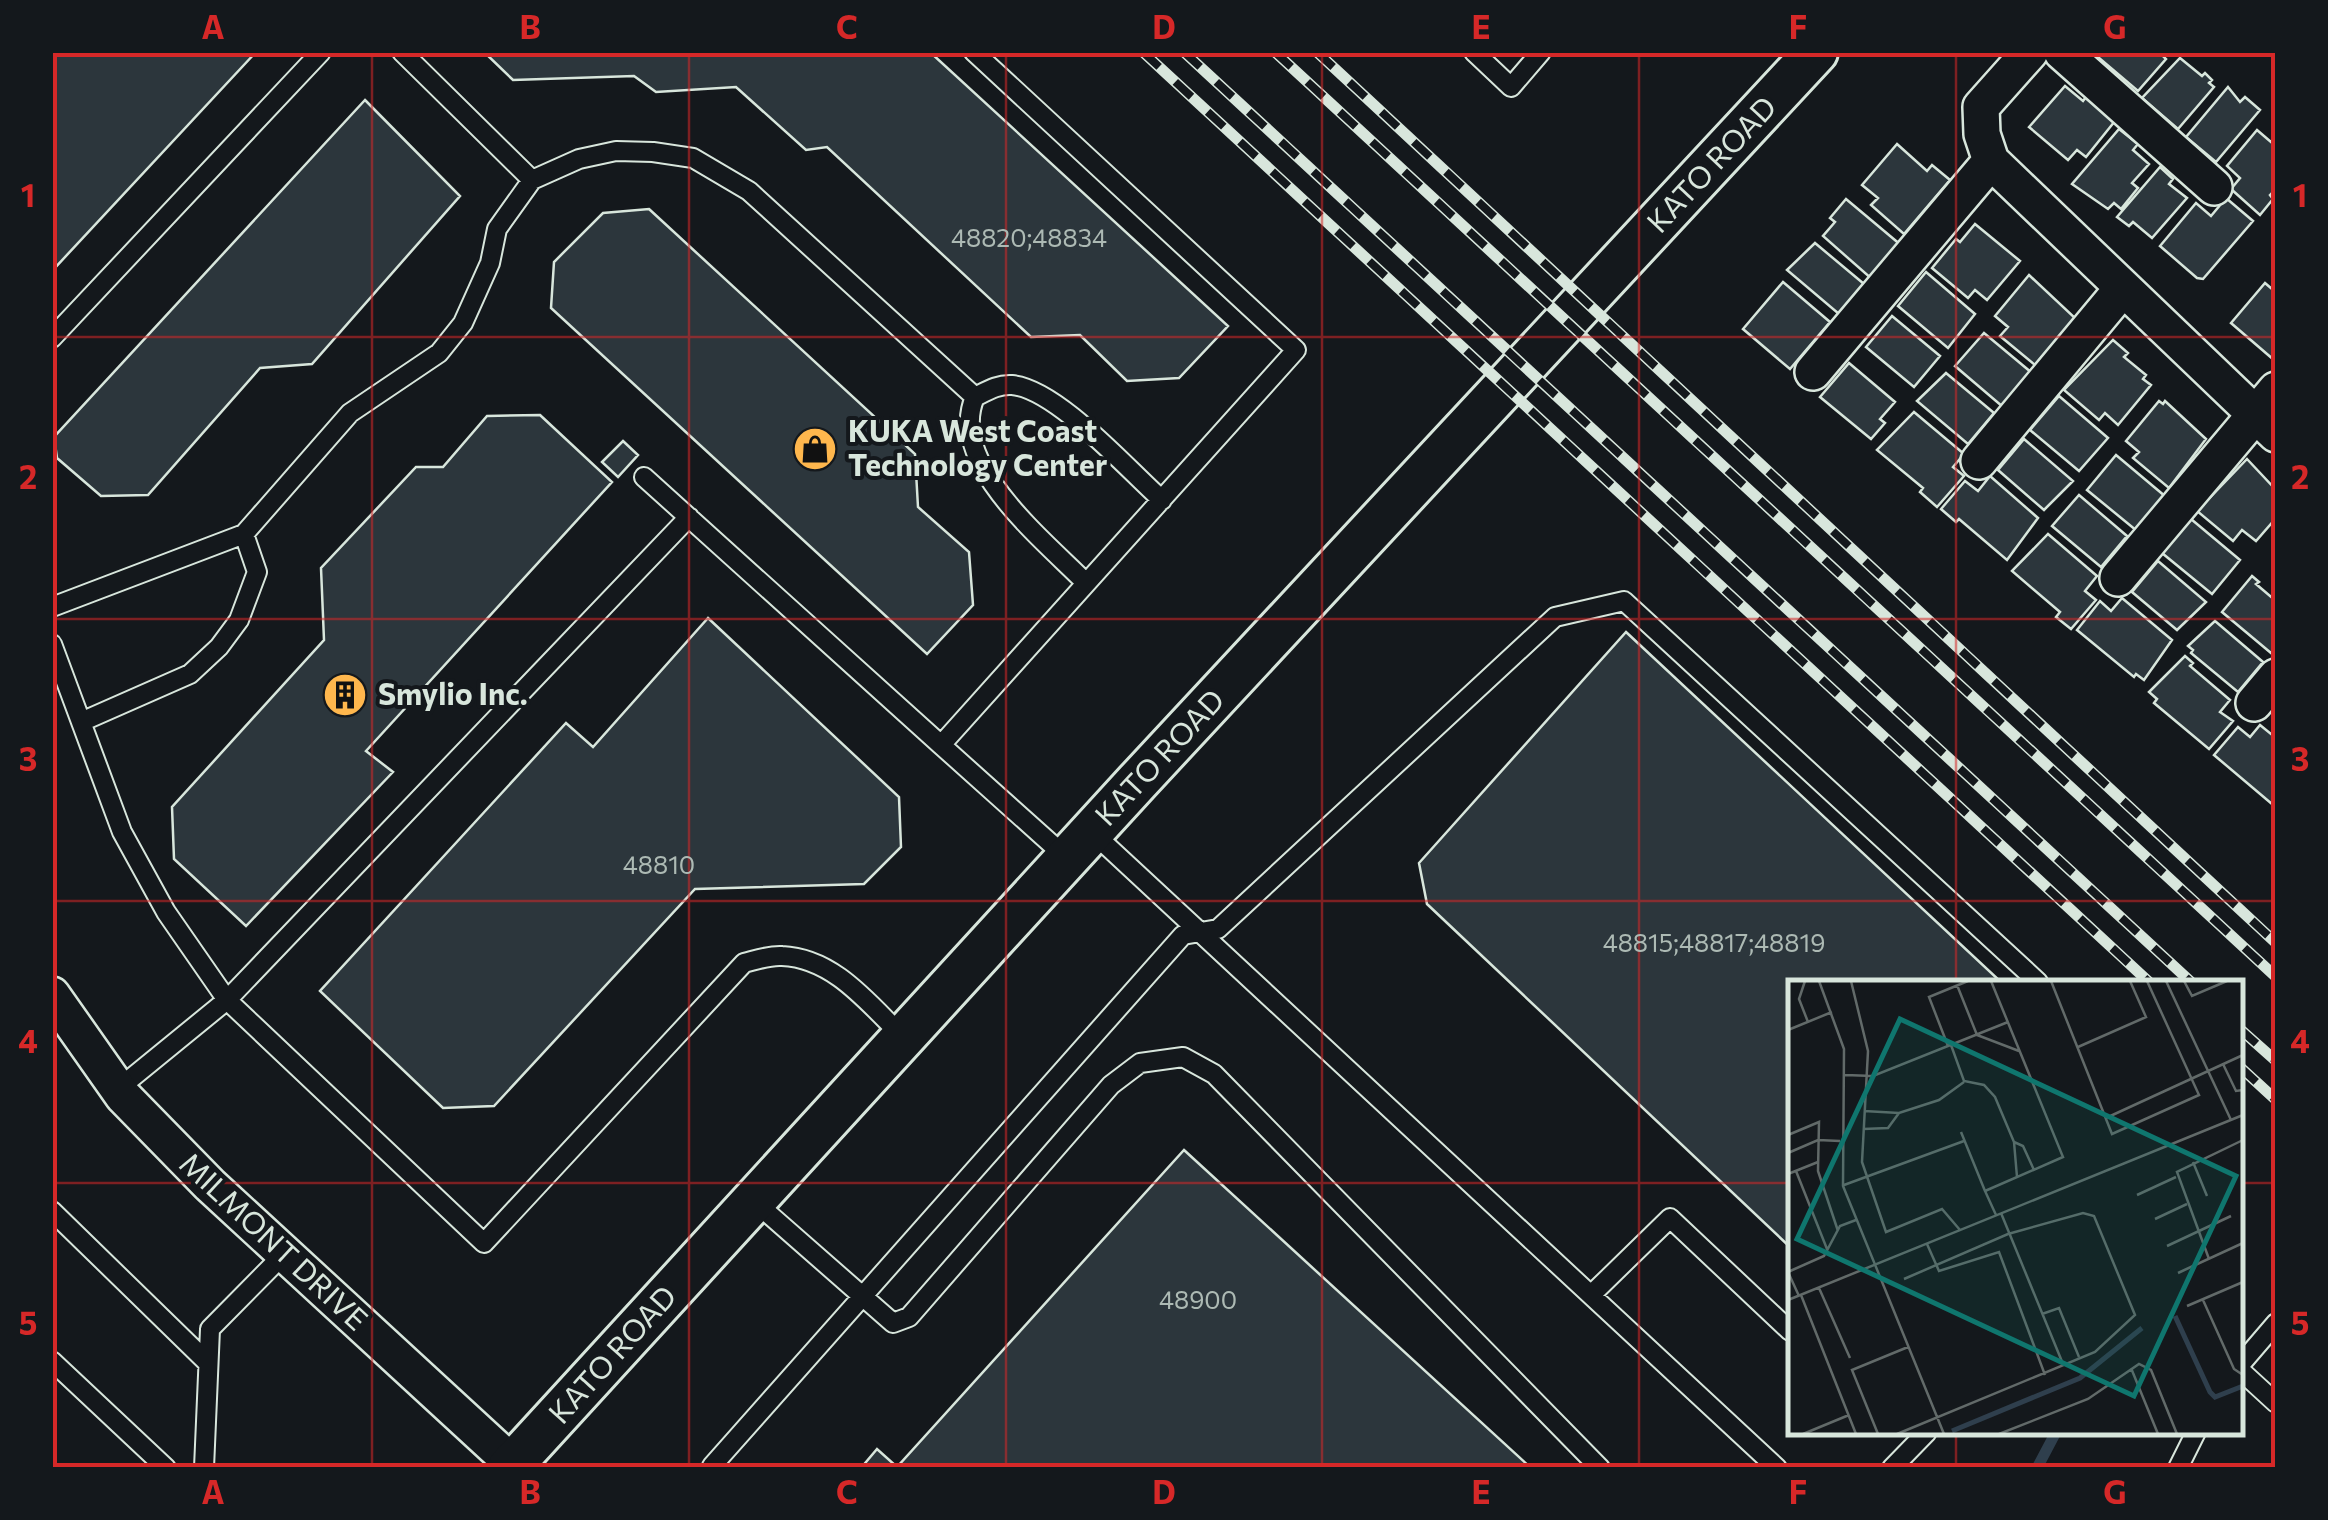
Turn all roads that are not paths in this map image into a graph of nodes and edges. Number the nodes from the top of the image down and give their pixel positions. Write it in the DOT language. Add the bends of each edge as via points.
graph roads {
  1 [pos="320,52"];
  2 [pos="402,52"];
  3 [pos="974,52"];
  4 [pos="1474,52"];
  5 [pos="1541,52"];
  6 [pos="1816,52"];
  7 [pos="2030,52"];
  8 [pos="2062,52"];
  9 [pos="1991,161"];
  10 [pos="532,180"];
  11 [pos="2214,188"];
  12 [pos="2123,288"];
  13 [pos="52,338"];
  14 [pos="1813,372"];
  15 [pos="974,397"];
  16 [pos="2269,413"];
  17 [pos="1980,461"];
  18 [pos="644,477"];
  19 [pos="1162,500"];
  20 [pos="690,518"];
  21 [pos="244,534"];
  22 [pos="2118,578"];
  23 [pos="1086,583"];
  24 [pos="52,607"];
  25 [pos="52,644"];
  26 [pos="81,722"];
  27 [pos="941,745"];
  28 [pos="1079,845"];
  29 [pos="1199,933"];
  30 [pos="2036,980"];
  31 [pos="52,995"];
  32 [pos="227,1000"];
  33 [pos="903,1037"];
  34 [pos="118,1089"];
  35 [pos="753,1201"];
  36 [pos="52,1211"];
  37 [pos="284,1254"];
  38 [pos="1591,1296"];
  39 [pos="860,1297"];
  40 [pos="2276,1323"];
  41 [pos="1788,1329"];
  42 [pos="52,1361"];
  43 [pos="208,1364"];
  44 [pos="2243,1364"];
  45 [pos="2243,1371"];
  46 [pos="2276,1403"];
  47 [pos="2194,1435"];
  48 [pos="1920,1439"];
  49 [pos="513,1466"];
  50 [pos="712,1466"];
  51 [pos="166,1468"];
  52 [pos="204,1468"];
  53 [pos="1600,1468"];
  54 [pos="1777,1468"];
  55 [pos="1892,1468"];
  56 [pos="2178,1468"];
  1 -- 13 [label="lane"];
  2 -- 10 [label="lane"];
  3 -- 19 [label="lane" via="1296,350"];
  4 -- 5 [label="lane" via="1511,87"];
  6 -- 28 [label="street, KATO ROAD"];
  7 -- 9 [label="street" via="1980,107"];
  8 -- 11 [label="street"];
  9 -- 12 [label="street"];
  9 -- 14 [label="street"];
  10 -- 15 [label="lane" via="616,151 693,158 749,191"];
  10 -- 21 [label="lane" via="497,229 490,263 451,338 350,413"];
  12 -- 16 [label="street"];
  12 -- 17 [label="street"];
  15 -- 19 [label="lane" via="1013,385 1040,394"];
  15 -- 23 [label="lane" via="968,426 988,478"];
  16 -- 22 [label="street"];
  18 -- 20 [label="lane"];
  19 -- 23 [label="lane"];
  20 -- 27 [label="lane"];
  20 -- 32 [label="lane"];
  21 -- 24 [label="lane"];
  21 -- 26 [label="lane" via="258,572 240,620 219,648 190,674"];
  23 -- 27 [label="lane"];
  25 -- 26 [label="lane"];
  26 -- 32 [label="lane" via="122,832 166,912"];
  27 -- 28 [label="lane"];
  28 -- 29 [label="lane"];
  28 -- 33 [label="street, KATO ROAD"];
  29 -- 30 [label="lane" via="1218,930 1555,617 1624,601"];
  29 -- 38 [label="lane"];
  29 -- 39 [label="lane" via="1183,936"];
  31 -- 34 [label="street, MILMONT DRIVE"];
  32 -- 33 [label="lane" via="484,1243 744,963 804,959 844,978"];
  32 -- 34 [label="lane"];
  33 -- 35 [label="street, KATO ROAD"];
  34 -- 37 [label="street, MILMONT DRIVE"];
  35 -- 39 [label="lane"];
  35 -- 49 [label="street, KATO ROAD"];
  36 -- 43 [label="lane"];
  37 -- 43 [label="lane" via="210,1329"];
  37 -- 49 [label="street, MILMONT DRIVE"];
  38 -- 41 [label="lane" via="1670,1218"];
  38 -- 54 [label="lane"];
  39 -- 50 [label="lane"];
  39 -- 53 [label="lane" via="893,1323 909,1318 1111,1085 1140,1063 1184,1058 1214,1074"];
  40 -- 44 [label="lane"];
  42 -- 51 [label="lane"];
  43 -- 52 [label="lane"];
  45 -- 46 [label="lane"];
  47 -- 56 [label="lane"];
  48 -- 55 [label="lane"];
}
